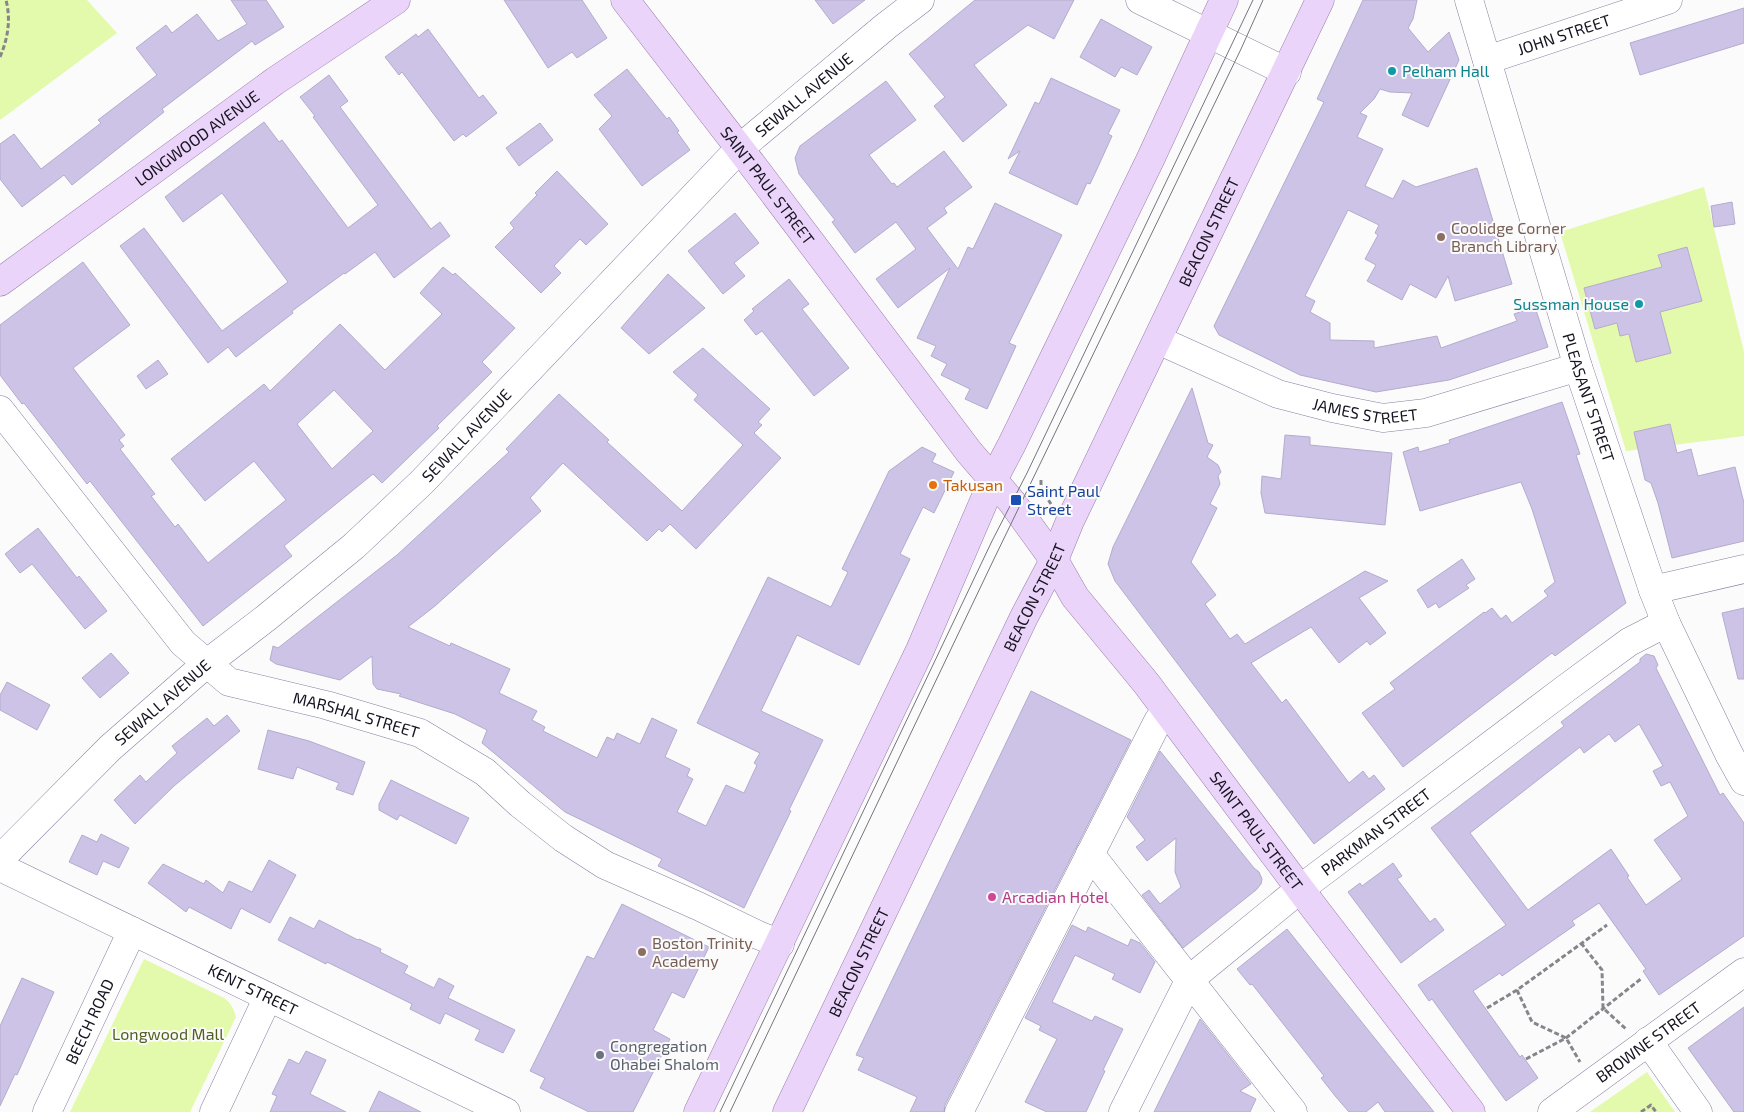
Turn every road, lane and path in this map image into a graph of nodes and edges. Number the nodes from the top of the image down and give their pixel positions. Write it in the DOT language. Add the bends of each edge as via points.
graph roads {
  1 [pos="6,0"];
  2 [pos="396,0"];
  3 [pos="625,0"];
  4 [pos="920,0"];
  5 [pos="1140,0"];
  6 [pos="1224,0"];
  7 [pos="1320,0"];
  8 [pos="1469,0"];
  9 [pos="1668,0"];
  10 [pos="1208,34"];
  11 [pos="0,57"];
  12 [pos="1487,60"];
  13 [pos="1287,72"];
  14 [pos="740,148"];
  15 [pos="0,282"];
  16 [pos="1158,340"];
  17 [pos="1578,366"];
  18 [pos="0,410"];
  19 [pos="993,480"];
  20 [pos="1041,480"];
  21 [pos="1054,509"];
  22 [pos="1054,560"];
  23 [pos="1744,569"];
  24 [pos="1653,590"];
  25 [pos="1666,623"];
  26 [pos="206,664"];
  27 [pos="1166,710"];
  28 [pos="1744,781"];
  29 [pos="1090,854"];
  30 [pos="0,859"];
  31 [pos="0,867"];
  32 [pos="1300,889"];
  33 [pos="1607,925"];
  34 [pos="132,932"];
  35 [pos="1580,943"];
  36 [pos="780,944"];
  37 [pos="1744,972"];
  38 [pos="1642,978"];
  39 [pos="1190,979"];
  40 [pos="1516,990"];
  41 [pos="268,997"];
  42 [pos="1487,1008"];
  43 [pos="1603,1008"];
  44 [pos="1637,1035"];
  45 [pos="1566,1038"];
  46 [pos="1526,1059"];
  47 [pos="1581,1063"];
  48 [pos="47,1112"];
  49 [pos="214,1112"];
  50 [pos="506,1112"];
  51 [pos="698,1112"];
  52 [pos="787,1112"];
  53 [pos="959,1112"];
  54 [pos="1123,1112"];
  55 [pos="1293,1112"];
  56 [pos="1471,1112"];
  57 [pos="1552,1112"];
  58 [pos="1641,1112"];
  59 [pos="1656,1112"];
  60 [pos="1698,1112"];
  1 -- 11 [label="path" via="8,34"];
  2 -- 15 [label="main road, LONGWOOD AVENUE" via="275,80"];
  3 -- 14 [label="main road, SAINT PAUL STREET"];
  4 -- 14 [label="street, SEWALL AVENUE"];
  5 -- 10 [label="street"];
  6 -- 10 [label="main road"];
  7 -- 13 [label="main road, BEACON STREET"];
  8 -- 12 [label="street, PLEASANT STREET"];
  9 -- 12 [label="street, JOHN STREET"];
  10 -- 13 [label="street"];
  10 -- 19 [label="main road"];
  12 -- 17 [label="street, PLEASANT STREET"];
  13 -- 16 [label="main road, BEACON STREET"];
  14 -- 19 [label="main road, SAINT PAUL STREET"];
  14 -- 26 [label="street, SEWALL AVENUE" via="422,482 354,546"];
  16 -- 17 [label="street, JAMES STREET" via="1278,394 1383,418 1426,414"];
  16 -- 22 [label="main road, BEACON STREET" via="1070,520"];
  17 -- 24 [label="street, PLEASANT STREET"];
  18 -- 26 [label="street, MARSHAL STREET" via="183,644"];
  19 -- 22 [label="main road, SAINT PAUL STREET"];
  19 -- 36 [label="main road" via="935,617"];
  20 -- 21 [label="path" via="1041,489"];
  22 -- 27 [label="main road, SAINT PAUL STREET" via="1075,598"];
  22 -- 52 [label="main road, BEACON STREET" via="1028,608"];
  23 -- 24 [label="street"];
  24 -- 25 [label="street, PLEASANT STREET"];
  25 -- 28 [label="street, PLEASANT STREET"];
  25 -- 32 [label="street, PARKMAN STREET" via="1614,653"];
  26 -- 30 [label="street, SEWALL AVENUE" via="110,748"];
  26 -- 36 [label="street, MARSHAL STREET" via="229,682 326,705 420,733 485,772 563,838 605,865"];
  27 -- 29 [label="street"];
  27 -- 32 [label="main road, SAINT PAUL STREET"];
  29 -- 39 [label="street"];
  29 -- 53 [label="street"];
  31 -- 34 [label="street, KENT STREET"];
  32 -- 39 [label="street, PARKMAN STREET"];
  32 -- 56 [label="main road, SAINT PAUL STREET"];
  33 -- 35 [label="path"];
  34 -- 41 [label="street, KENT STREET"];
  34 -- 48 [label="street, BEECH ROAD"];
  35 -- 40 [label="path"];
  35 -- 43 [label="path" via="1602,970"];
  36 -- 51 [label="main road"];
  37 -- 44 [label="street, BROWNE STREET"];
  38 -- 43 [label="path"];
  39 -- 54 [label="street, PARKMAN STREET"];
  39 -- 55 [label="street"];
  40 -- 42 [label="path"];
  40 -- 45 [label="path" via="1532,1022"];
  41 -- 49 [label="street"];
  41 -- 50 [label="street, KENT STREET"];
  43 -- 44 [label="path"];
  43 -- 45 [label="path"];
  44 -- 57 [label="street, BROWNE STREET"];
  44 -- 60 [label="street"];
  45 -- 46 [label="path"];
  45 -- 47 [label="path"];
  58 -- 59 [label="path" via="1651,1105"];
}
